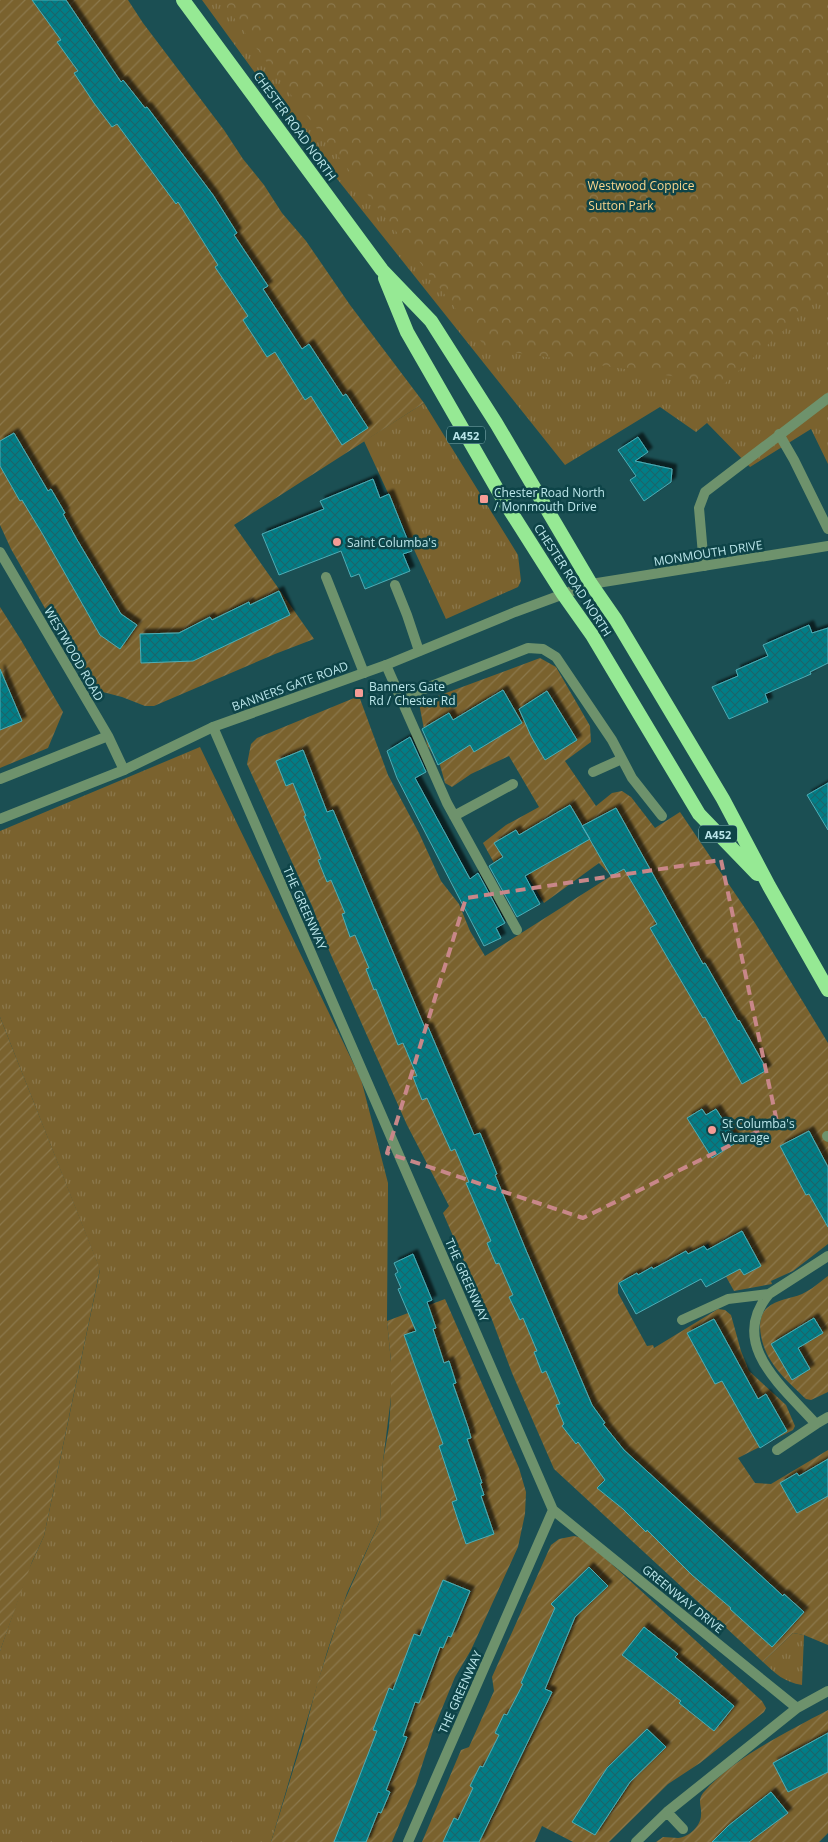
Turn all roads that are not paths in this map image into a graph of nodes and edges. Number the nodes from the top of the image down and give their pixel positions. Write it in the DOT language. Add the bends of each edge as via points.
graph roads {
  1 [pos="183,0"];
  2 [pos="382,270"];
  3 [pos="828,398"];
  4 [pos="779,434"];
  5 [pos="828,529"];
  6 [pos="828,546"];
  7 [pos="0,552"];
  8 [pos="704,566"];
  9 [pos="326,576"];
  10 [pos="591,584"];
  11 [pos="395,585"];
  12 [pos="563,594"];
  13 [pos="420,652"];
  14 [pos="386,665"];
  15 [pos="364,673"];
  16 [pos="401,698"];
  17 [pos="213,727"];
  18 [pos="108,736"];
  19 [pos="622,759"];
  20 [pos="124,770"];
  21 [pos="594,772"];
  22 [pos="0,780"];
  23 [pos="513,784"];
  24 [pos="454,816"];
  25 [pos="662,816"];
  26 [pos="0,818"];
  27 [pos="769,886"];
  28 [pos="517,930"];
  29 [pos="828,990"];
  30 [pos="828,1256"];
  31 [pos="768,1294"];
  32 [pos="682,1320"];
  33 [pos="828,1417"];
  34 [pos="816,1424"];
  35 [pos="777,1450"];
  36 [pos="553,1510"];
  37 [pos="828,1692"];
  38 [pos="797,1708"];
  39 [pos="666,1812"];
  40 [pos="683,1829"];
  41 [pos="408,1842"];
  42 [pos="636,1842"];
  1 -- 2 [label="highway, CHESTER ROAD NORTH / A452"];
  2 -- 10 [label="highway, CHESTER ROAD NORTH / A452" via="431,321"];
  2 -- 12 [label="highway, CHESTER ROAD NORTH / A452" via="407,332 504,501"];
  3 -- 4 [label="street"];
  4 -- 5 [label="street"];
  4 -- 8 [label="street" via="705,492 699,508"];
  6 -- 8 [label="street, MONMOUTH DRIVE"];
  7 -- 18 [label="street, WESTWOOD ROAD"];
  8 -- 10 [label="street, MONMOUTH DRIVE"];
  9 -- 15 [label="street"];
  10 -- 12 [label="street, BANNERS GATE ROAD"];
  10 -- 27 [label="highway, CHESTER ROAD NORTH / A452" via="718,791"];
  11 -- 13 [label="street"];
  12 -- 13 [label="street, BANNERS GATE ROAD"];
  12 -- 27 [label="highway, CHESTER ROAD NORTH / A452" via="592,635 699,814"];
  13 -- 14 [label="street, BANNERS GATE ROAD"];
  14 -- 15 [label="street, BANNERS GATE ROAD"];
  14 -- 16 [label="street"];
  15 -- 17 [label="street, BANNERS GATE ROAD"];
  16 -- 19 [label="street" via="528,648 543,648 556,657"];
  16 -- 24 [label="street"];
  17 -- 20 [label="street, BANNERS GATE ROAD"];
  17 -- 36 [label="street, THE GREENWAY"];
  18 -- 20 [label="street, WESTWOOD ROAD"];
  18 -- 22 [label="street"];
  19 -- 21 [label="street"];
  19 -- 25 [label="street" via="632,778"];
  20 -- 26 [label="street, BANNERS GATE ROAD"];
  23 -- 24 [label="street"];
  24 -- 28 [label="street"];
  27 -- 29 [label="highway, CHESTER ROAD NORTH / A452"];
  30 -- 31 [label="street"];
  31 -- 32 [label="street" via="728,1300"];
  31 -- 34 [label="street" via="754,1320 754,1341 764,1365"];
  33 -- 34 [label="street"];
  34 -- 35 [label="street"];
  36 -- 38 [label="street, GREENWAY DRIVE"];
  36 -- 41 [label="street, THE GREENWAY"];
  37 -- 38 [label="street"];
  38 -- 39 [label="street"];
  39 -- 40 [label="street"];
  39 -- 42 [label="street"];
}
